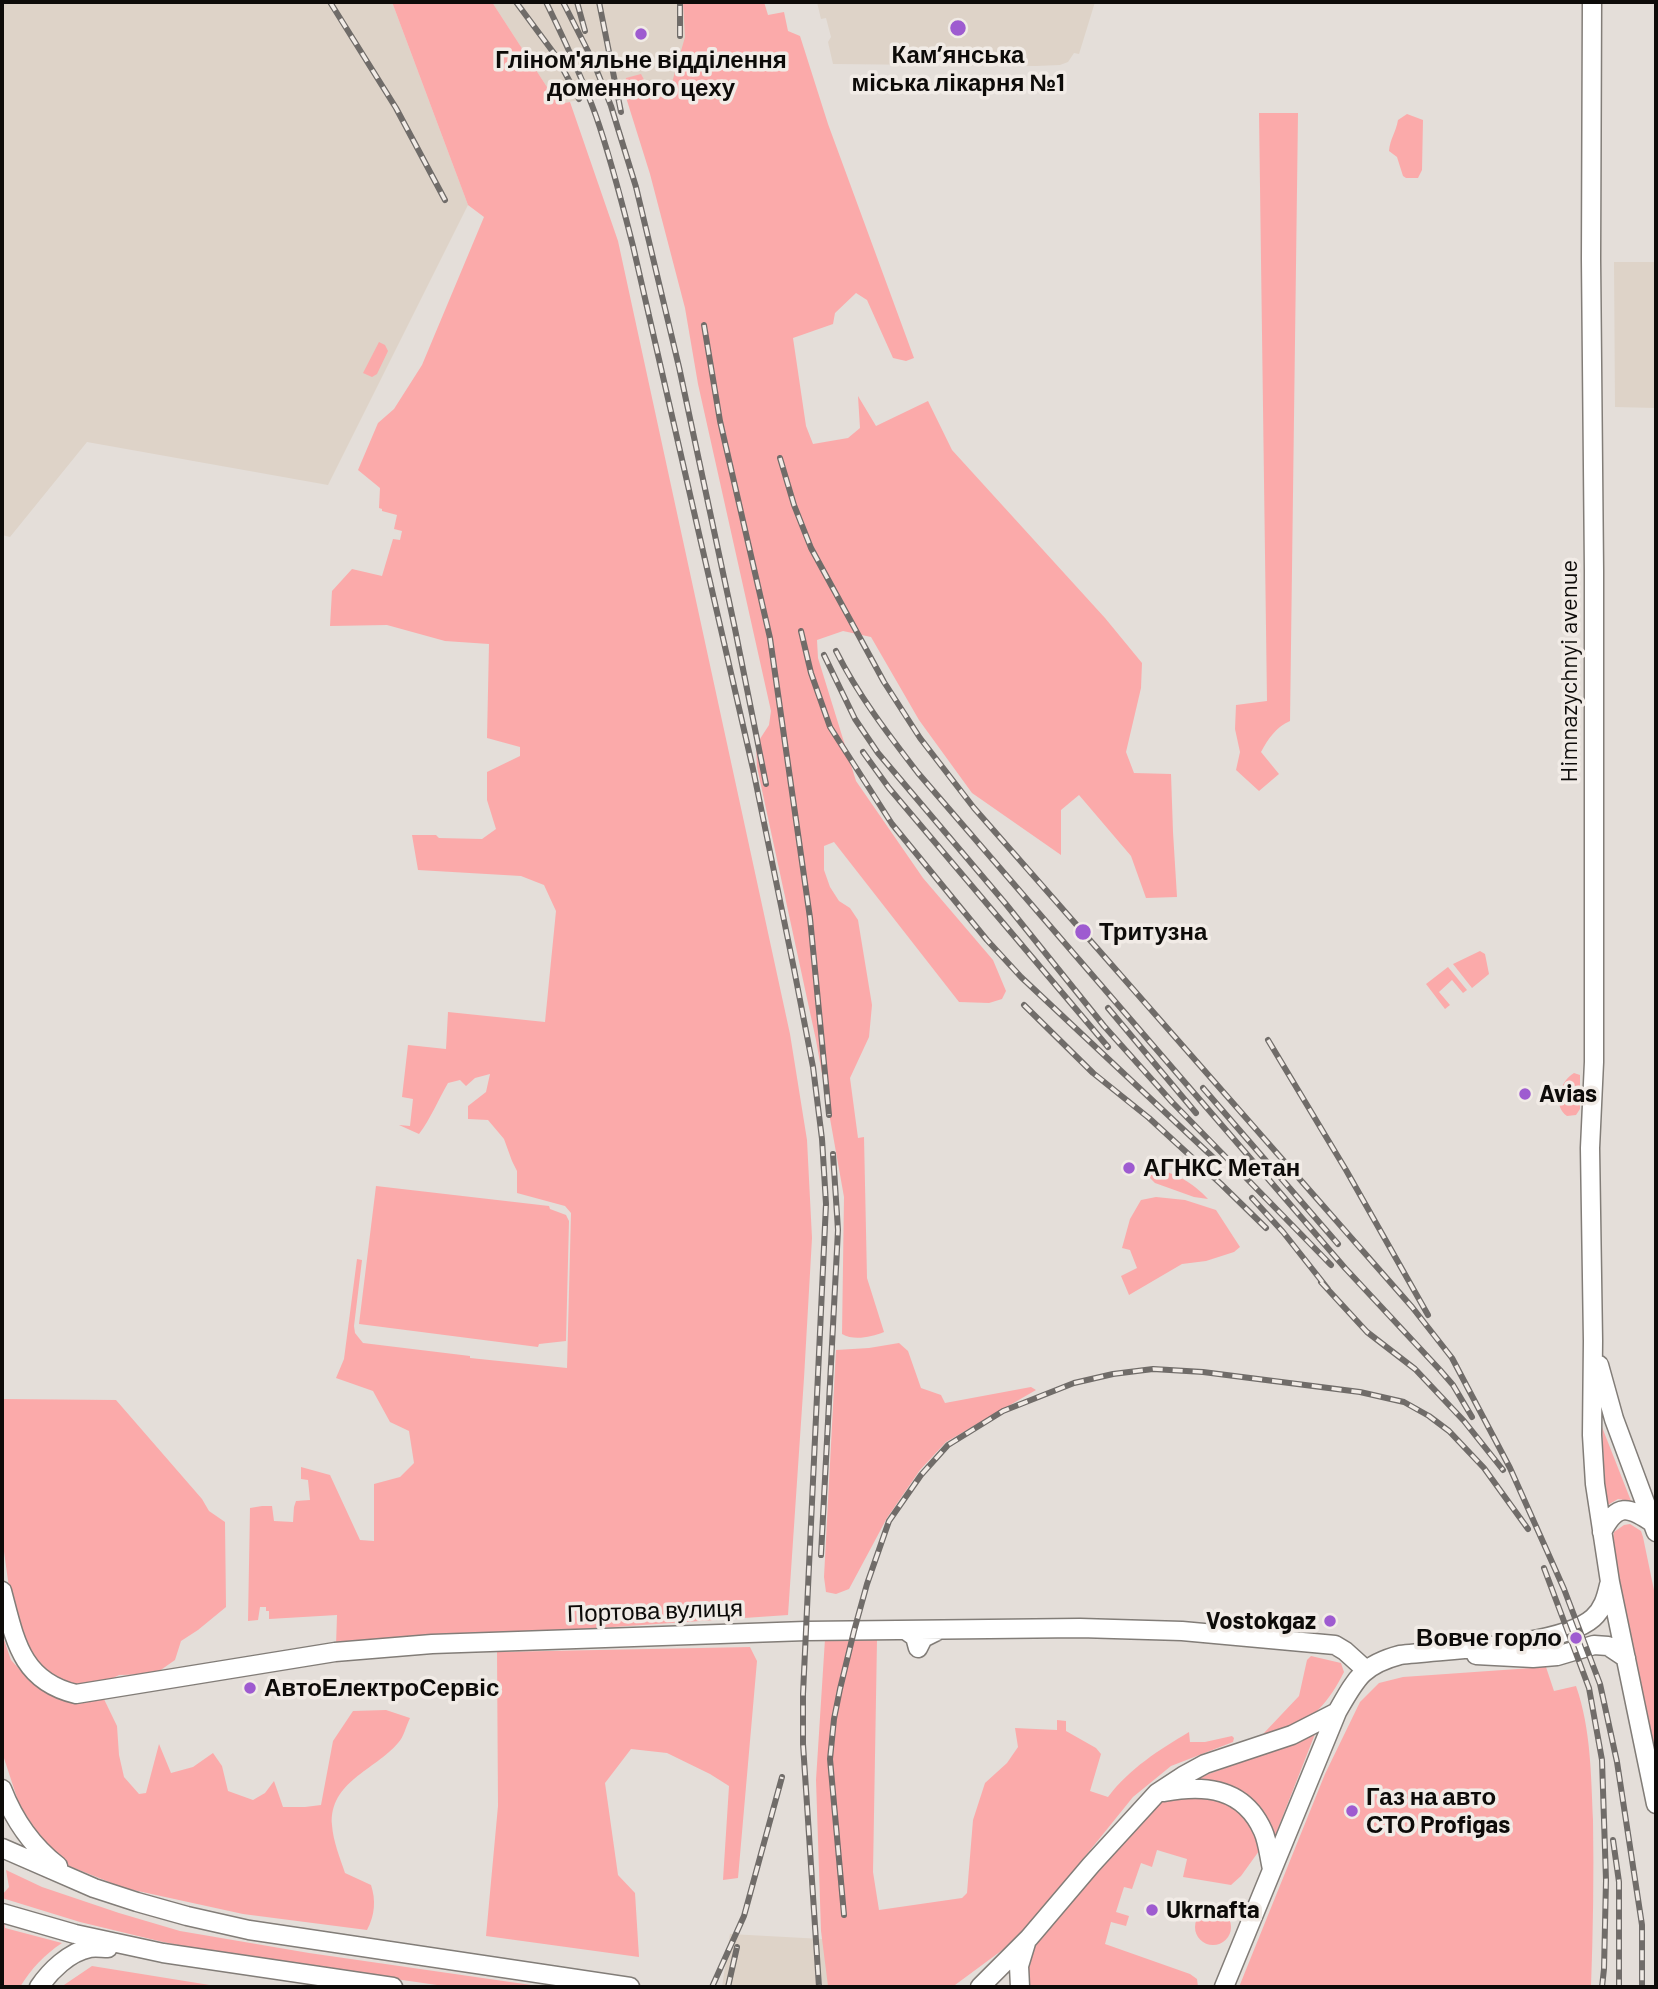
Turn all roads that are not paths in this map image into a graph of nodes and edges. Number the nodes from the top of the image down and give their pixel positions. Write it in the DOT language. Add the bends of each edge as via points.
graph roads {
  1 [pos="1592,2"];
  2 [pos="1593,1341"];
  3 [pos="1655,1528"];
  4 [pos="1602,1532"];
  5 [pos="1610,1581"];
  6 [pos="2,1591"];
  7 [pos="1435,1650"];
  8 [pos="1626,1658"];
  9 [pos="1366,1670"];
  10 [pos="1337,1712"];
  11 [pos="1652,1766"];
  12 [pos="2,1789"];
  13 [pos="1157,1793"];
  14 [pos="1656,1804"];
  15 [pos="6,1850"];
  16 [pos="1272,1868"];
  17 [pos="94,1888"];
  18 [pos="7,1915"];
  19 [pos="1029,1938"];
  20 [pos="163,1953"];
  21 [pos="39,1987"];
  22 [pos="393,1987"];
  23 [pos="630,1987"];
  24 [pos="980,1987"];
  25 [pos="1020,1987"];
  26 [pos="1224,1987"];
  1 -- 2 [label="main road, Himnazychnyi avenue"];
  2 -- 3 [label="main road, Himnazychnyi avenue" via="1614,1419"];
  2 -- 4 [label="main road, Himnazychnyi avenue" via="1592,1435"];
  3 -- 4 [label="main road" via="1631,1510 1622,1509"];
  4 -- 5 [label="main road, Himnazychnyi avenue"];
  5 -- 7 [label="main road" via="1604,1605 1581,1626 1520,1642"];
  5 -- 8 [label="main road, Himnazychnyi avenue"];
  6 -- 9 [label="main road, Портова вулиця" via="10,1623 31,1669 59,1690 76,1694 335,1652 806,1630 1182,1631 1335,1645"];
  7 -- 8 [label="main road" via="1533,1658 1594,1644 1608,1646"];
  7 -- 9 [label="main road" via="1381,1660"];
  8 -- 11 [label="main road, Himnazychnyi avenue"];
  9 -- 10 [label="main road"];
  10 -- 13 [label="main road" via="1292,1735 1205,1765"];
  10 -- 16 [label="main road"];
  11 -- 14 [label="main road, Himnazychnyi avenue"];
  12 -- 17 [label="main road" via="25,1834 62,1869"];
  13 -- 16 [label="main road" via="1184,1788 1216,1790 1247,1806 1264,1832"];
  13 -- 19 [label="main road"];
  15 -- 17 [label="main road"];
  16 -- 26 [label="main road"];
  17 -- 23 [label="main road" via="248,1930"];
  18 -- 20 [label="main road"];
  19 -- 24 [label="main road"];
  19 -- 25 [label="main road" via="1019,1966"];
  20 -- 21 [label="main road" via="92,1947 51,1971"];
  20 -- 22 [label="main road"];
}
